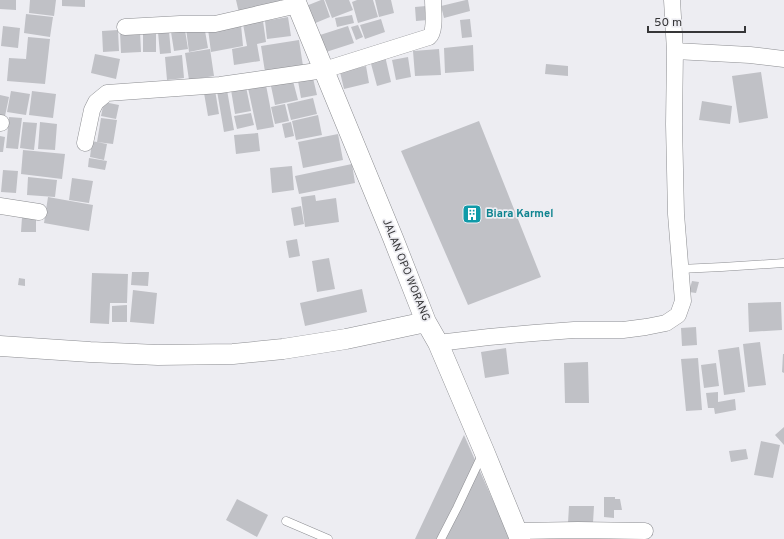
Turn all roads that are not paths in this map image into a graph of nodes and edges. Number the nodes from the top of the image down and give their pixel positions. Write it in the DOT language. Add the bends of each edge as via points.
graph roads {
  1 [pos="433,0"];
  2 [pos="672,0"];
  3 [pos="296,3"];
  4 [pos="125,27"];
  5 [pos="675,51"];
  6 [pos="784,59"];
  7 [pos="324,70"];
  8 [pos="85,143"];
  9 [pos="0,206"];
  10 [pos="39,212"];
  11 [pos="784,263"];
  12 [pos="680,269"];
  13 [pos="426,322"];
  14 [pos="438,344"];
  15 [pos="0,346"];
  16 [pos="484,451"];
  17 [pos="286,522"];
  18 [pos="645,531"];
  19 [pos="519,535"];
  20 [pos="547,535"];
  21 [pos="328,539"];
  22 [pos="441,539"];
  1 -- 7 [label="street" via="433,31 429,38"];
  2 -- 5 [label="street"];
  3 -- 4 [label="street" via="215,24"];
  3 -- 7 [label="street, JALAN OPO WORANG"];
  5 -- 6 [label="street"];
  5 -- 12 [label="street" via="675,176"];
  7 -- 8 [label="street" via="220,85 107,94 96,102 92,110"];
  7 -- 13 [label="street, JALAN OPO WORANG"];
  9 -- 10 [label="street"];
  11 -- 12 [label="lane"];
  12 -- 14 [label="street" via="683,301 678,315 666,323 623,330 534,333"];
  13 -- 14 [label="street, JALAN OPO WORANG"];
  13 -- 15 [label="street" via="346,339 233,354 158,356"];
  14 -- 16 [label="street, JALAN OPO WORANG"];
  16 -- 19 [label="street, JALAN OPO WORANG"];
  16 -- 22 [label="lane"];
  17 -- 21 [label="lane"];
  18 -- 20 [label="street" via="578,530"];
  19 -- 20 [label="street"];
}
